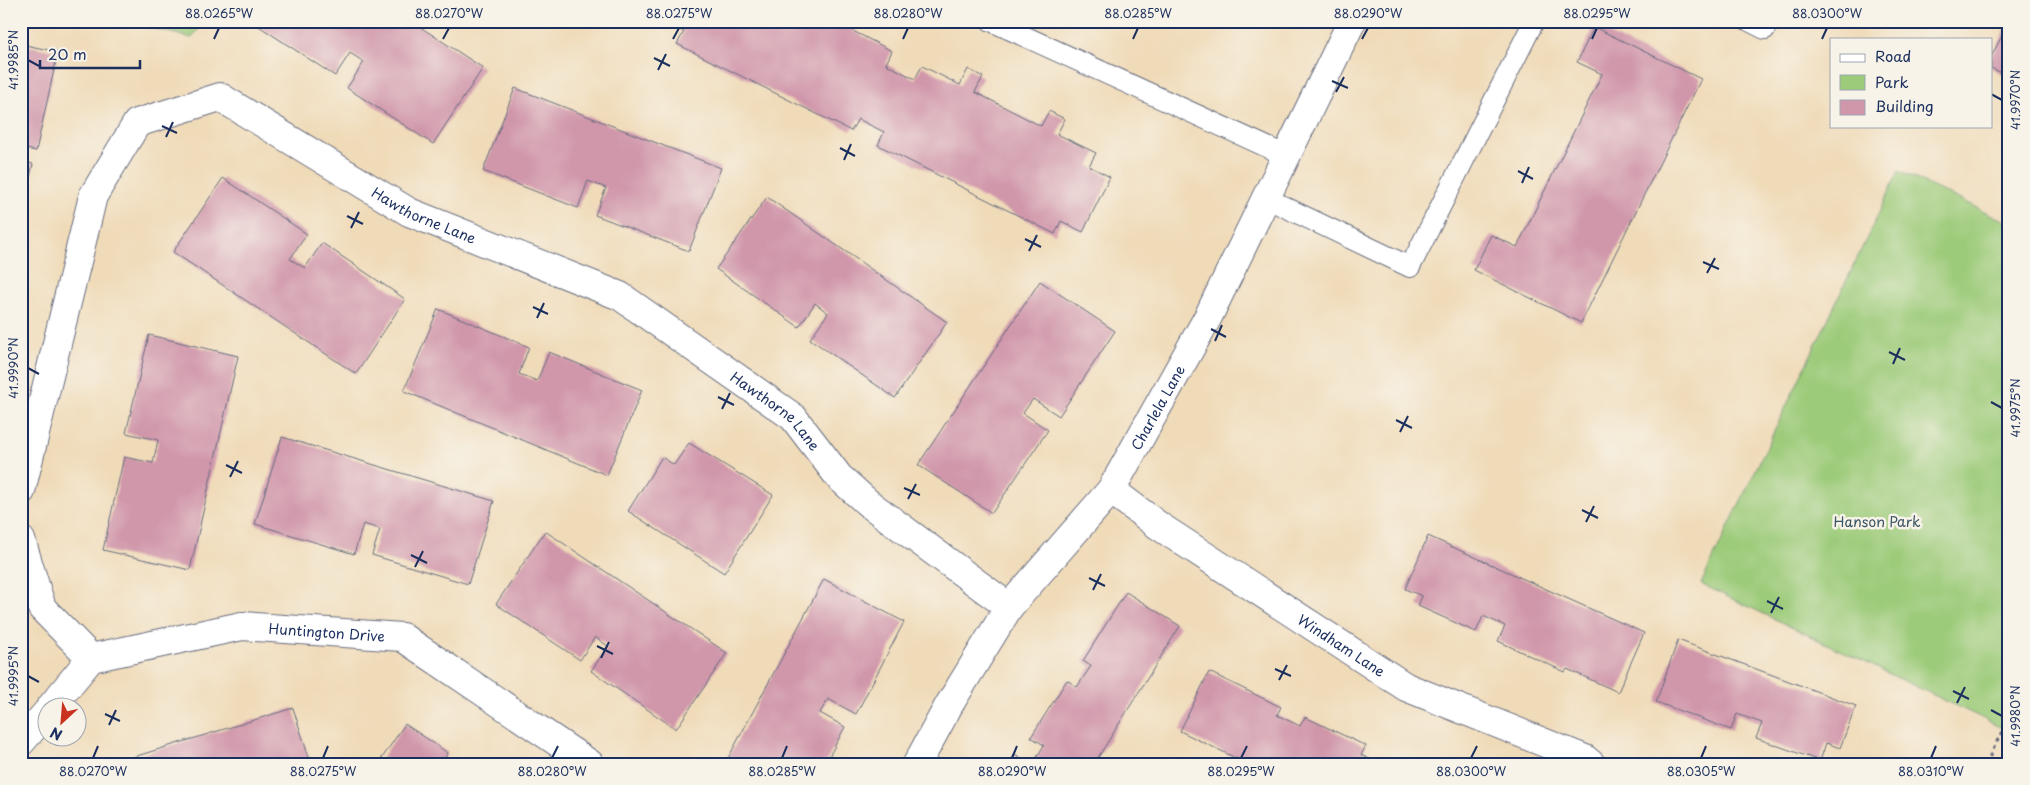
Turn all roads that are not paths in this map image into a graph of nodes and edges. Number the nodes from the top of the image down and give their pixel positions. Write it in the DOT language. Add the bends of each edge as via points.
graph roads {
  1 [pos="1352,21"];
  2 [pos="1534,21"];
  3 [pos="999,23"];
  4 [pos="1287,156"];
  5 [pos="1266,198"];
  6 [pos="1110,490"];
  7 [pos="21,491"];
  8 [pos="21,540"];
  9 [pos="1009,607"];
  10 [pos="91,658"];
  11 [pos="58,698"];
  12 [pos="38,722"];
  13 [pos="21,742"];
  14 [pos="553,754"];
  15 [pos="590,764"];
  16 [pos="917,764"];
  17 [pos="1591,764"];
  1 -- 4 [label="street, Charlela Lane"];
  2 -- 5 [label="lane" via="1410,268"];
  3 -- 4 [label="lane"];
  4 -- 5 [label="street, Charlela Lane"];
  5 -- 6 [label="street, Charlela Lane" via="1208,316"];
  6 -- 9 [label="street, Charlela Lane"];
  6 -- 17 [label="street, Windham Lane" via="1158,526 1406,687"];
  7 -- 9 [label="street, Hawthorne Lane" via="94,196 137,123 220,97 409,212 620,296 794,416 839,477 868,503"];
  8 -- 10 [label="street" via="42,608"];
  9 -- 16 [label="street, Charlela Lane"];
  10 -- 11 [label="street"];
  10 -- 14 [label="street, Huntington Drive" via="242,626 402,637"];
  12 -- 13 [label="street"];
  14 -- 15 [label="street, Huntington Drive"];
}
